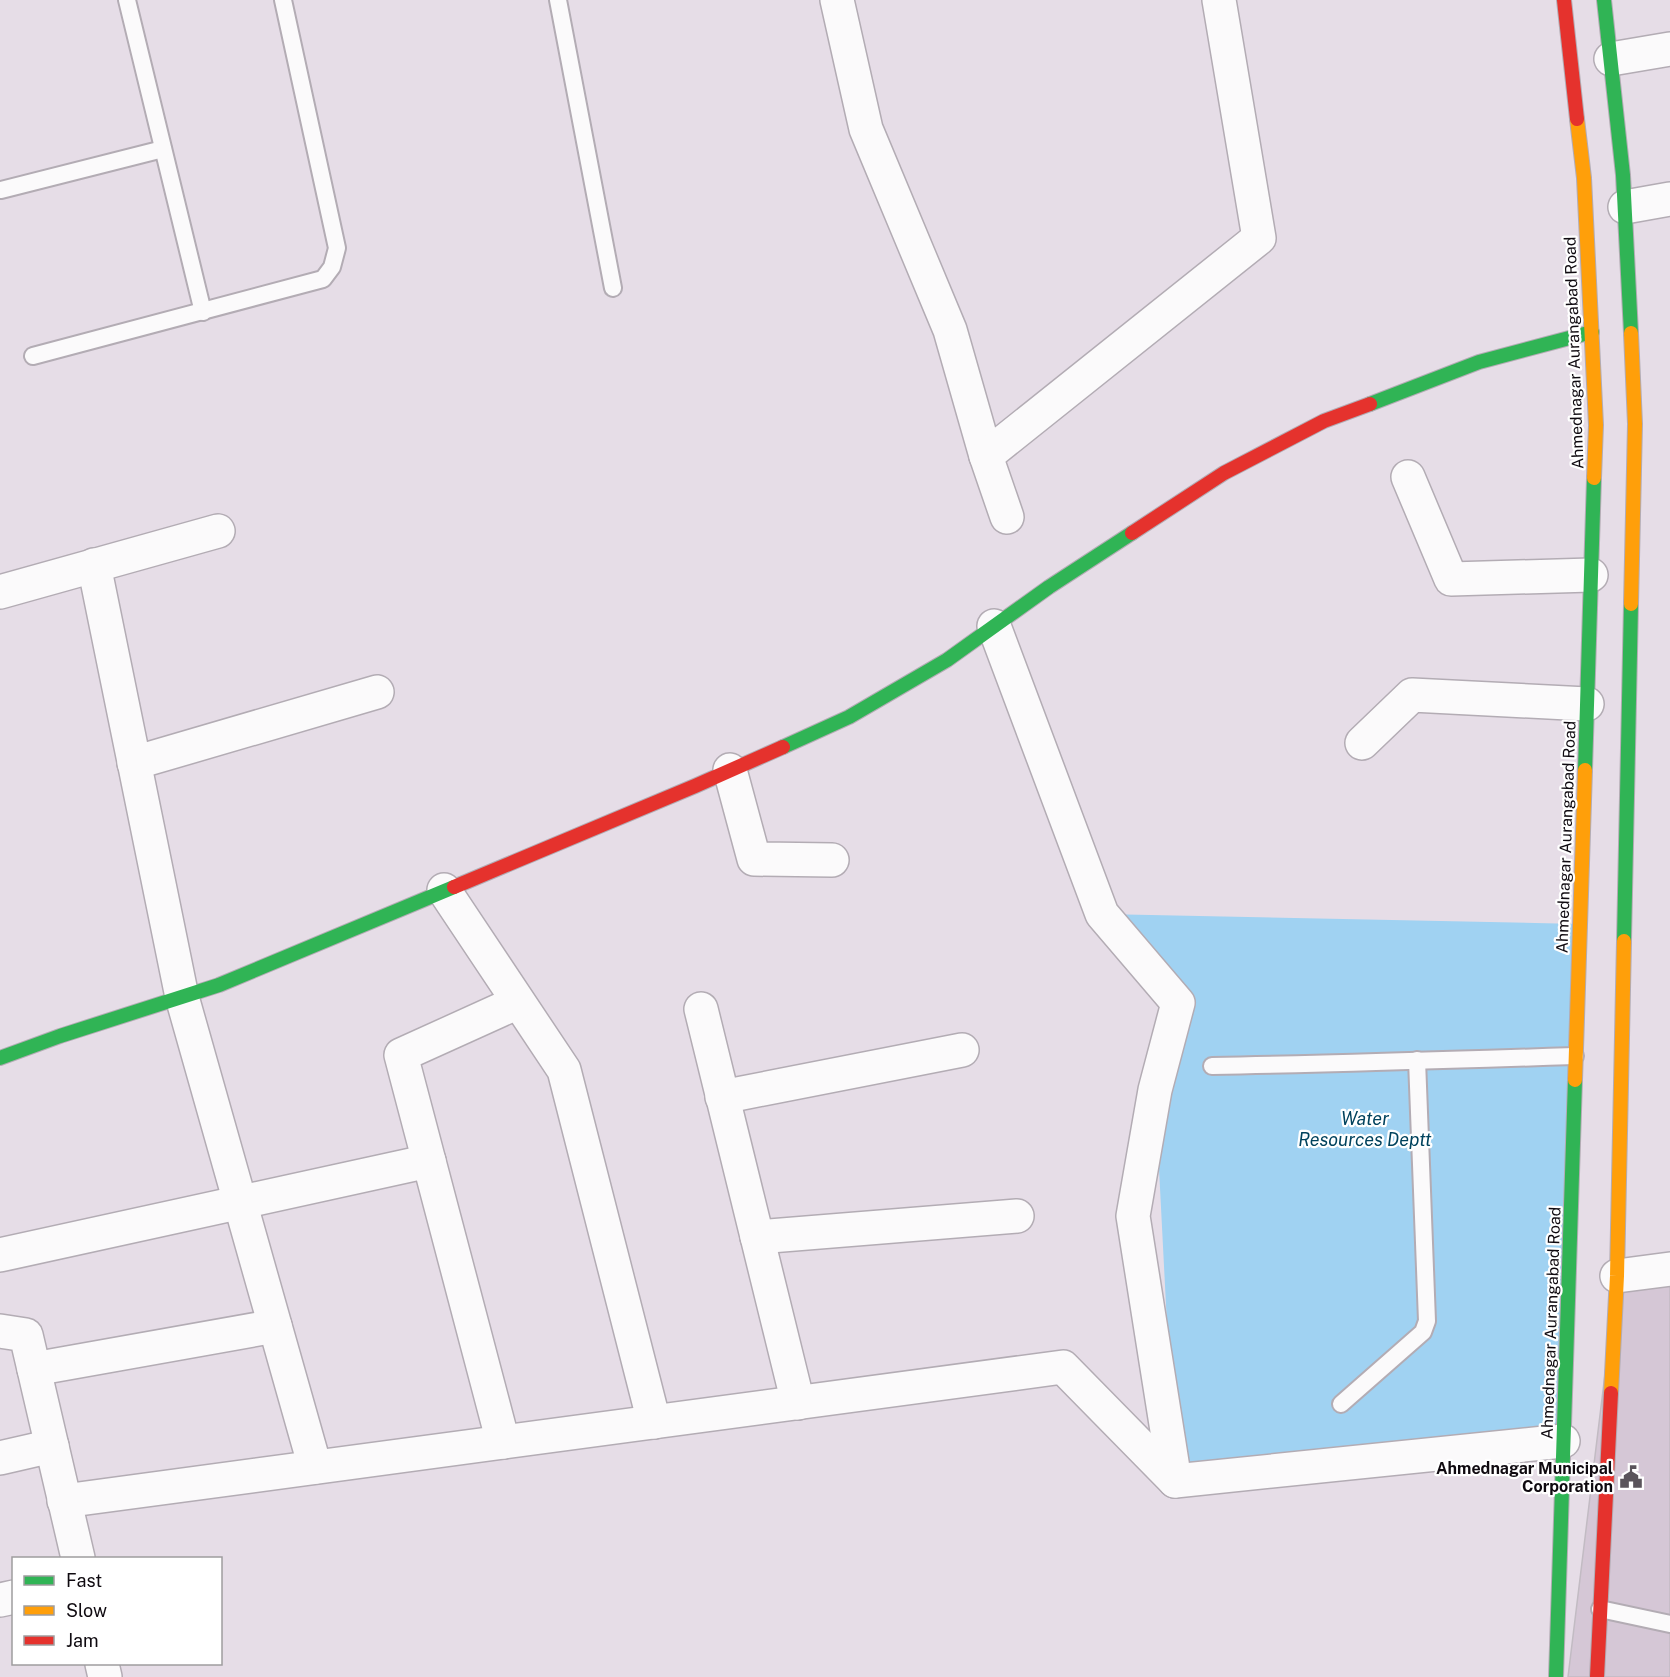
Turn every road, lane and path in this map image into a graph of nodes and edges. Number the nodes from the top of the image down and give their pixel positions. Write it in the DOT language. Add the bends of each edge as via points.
graph roads {
  1 [pos="127,0"];
  2 [pos="283,0"];
  3 [pos="558,0"];
  4 [pos="837,0"];
  5 [pos="1219,0"];
  6 [pos="1564,0"];
  7 [pos="1604,0"];
  8 [pos="1670,49"];
  9 [pos="1611,59"];
  10 [pos="162,148"];
  11 [pos="1,190"];
  12 [pos="1670,199"];
  13 [pos="1625,207"];
  14 [pos="613,288"];
  15 [pos="203,312"];
  16 [pos="1592,332"];
  17 [pos="33,356"];
  18 [pos="986,456"];
  19 [pos="1408,477"];
  20 [pos="1007,518"];
  21 [pos="218,531"];
  22 [pos="93,566"];
  23 [pos="1591,574"];
  24 [pos="0,592"];
  25 [pos="994,626"];
  26 [pos="377,692"];
  27 [pos="1587,704"];
  28 [pos="1362,743"];
  29 [pos="134,763"];
  30 [pos="730,770"];
  31 [pos="832,860"];
  32 [pos="444,890"];
  33 [pos="182,997"];
  34 [pos="518,1002"];
  35 [pos="700,1009"];
  36 [pos="962,1050"];
  37 [pos="1575,1056"];
  38 [pos="0,1058"];
  39 [pos="1417,1060"];
  40 [pos="1212,1066"];
  41 [pos="722,1097"];
  42 [pos="429,1161"];
  43 [pos="240,1204"];
  44 [pos="1017,1216"];
  45 [pos="757,1237"];
  46 [pos="0,1255"];
  47 [pos="1670,1269"];
  48 [pos="1617,1276"];
  49 [pos="275,1326"];
  50 [pos="0,1331"];
  51 [pos="34,1369"];
  52 [pos="798,1403"];
  53 [pos="1341,1404"];
  54 [pos="654,1422"];
  55 [pos="1563,1441"];
  56 [pos="503,1442"];
  57 [pos="52,1446"];
  58 [pos="0,1458"];
  59 [pos="315,1467"];
  60 [pos="1175,1481"];
  61 [pos="64,1501"];
  62 [pos="78,1557"];
  63 [pos="1600,1609"];
  64 [pos="1670,1624"];
  65 [pos="1556,1677"];
  66 [pos="1597,1677"];
  1 -- 10 [label="lane"];
  2 -- 15 [label="lane" via="337,248 332,267 323,279"];
  3 -- 14 [label="lane"];
  4 -- 18 [label="street" via="866,129 950,330"];
  5 -- 18 [label="street" via="1259,238"];
  6 -- 16 [label="main road, Ahmednagar Aurangabad Road" via="1584,178"];
  7 -- 9 [label="main road"];
  8 -- 9 [label="street"];
  9 -- 13 [label="main road"];
  10 -- 11 [label="lane"];
  10 -- 15 [label="lane"];
  12 -- 13 [label="street"];
  13 -- 48 [label="main road" via="1635,424"];
  15 -- 17 [label="lane"];
  16 -- 23 [label="main road, Ahmednagar Aurangabad Road" via="1596,424"];
  16 -- 25 [label="main road" via="1479,362 1324,421 1224,473"];
  18 -- 20 [label="street"];
  19 -- 23 [label="street" via="1451,579"];
  21 -- 22 [label="street"];
  22 -- 24 [label="street"];
  22 -- 29 [label="street"];
  23 -- 27 [label="main road, Ahmednagar Aurangabad Road"];
  25 -- 30 [label="main road" via="946,660 849,717"];
  25 -- 60 [label="street" via="1102,914 1178,1003 1155,1090 1133,1216"];
  26 -- 29 [label="street"];
  27 -- 28 [label="street" via="1412,695"];
  27 -- 37 [label="main road, Ahmednagar Aurangabad Road"];
  29 -- 33 [label="street"];
  30 -- 31 [label="street" via="754,860"];
  30 -- 32 [label="main road"];
  32 -- 33 [label="main road"];
  32 -- 34 [label="street"];
  33 -- 38 [label="main road"];
  33 -- 43 [label="street"];
  34 -- 42 [label="street" via="401,1055"];
  34 -- 54 [label="street" via="564,1070"];
  35 -- 41 [label="street"];
  36 -- 41 [label="street"];
  37 -- 39 [label="lane"];
  37 -- 55 [label="main road, Ahmednagar Aurangabad Road"];
  39 -- 40 [label="lane"];
  39 -- 53 [label="lane" via="1427,1321 1423,1332"];
  41 -- 45 [label="street"];
  42 -- 43 [label="street"];
  42 -- 56 [label="street"];
  43 -- 46 [label="street"];
  43 -- 49 [label="street"];
  44 -- 45 [label="street"];
  45 -- 52 [label="street"];
  47 -- 48 [label="street"];
  48 -- 63 [label="main road"];
  49 -- 51 [label="street"];
  49 -- 59 [label="street"];
  50 -- 51 [label="street" via="26,1335"];
  51 -- 57 [label="street"];
  52 -- 54 [label="street"];
  52 -- 60 [label="street" via="1062,1367"];
  54 -- 56 [label="street"];
  55 -- 60 [label="street"];
  55 -- 65 [label="main road, Ahmednagar Aurangabad Road"];
  56 -- 59 [label="street"];
  57 -- 58 [label="street"];
  57 -- 61 [label="street"];
  59 -- 61 [label="street"];
  61 -- 62 [label="street"];
  63 -- 64 [label="lane"];
  63 -- 66 [label="main road"];
}
